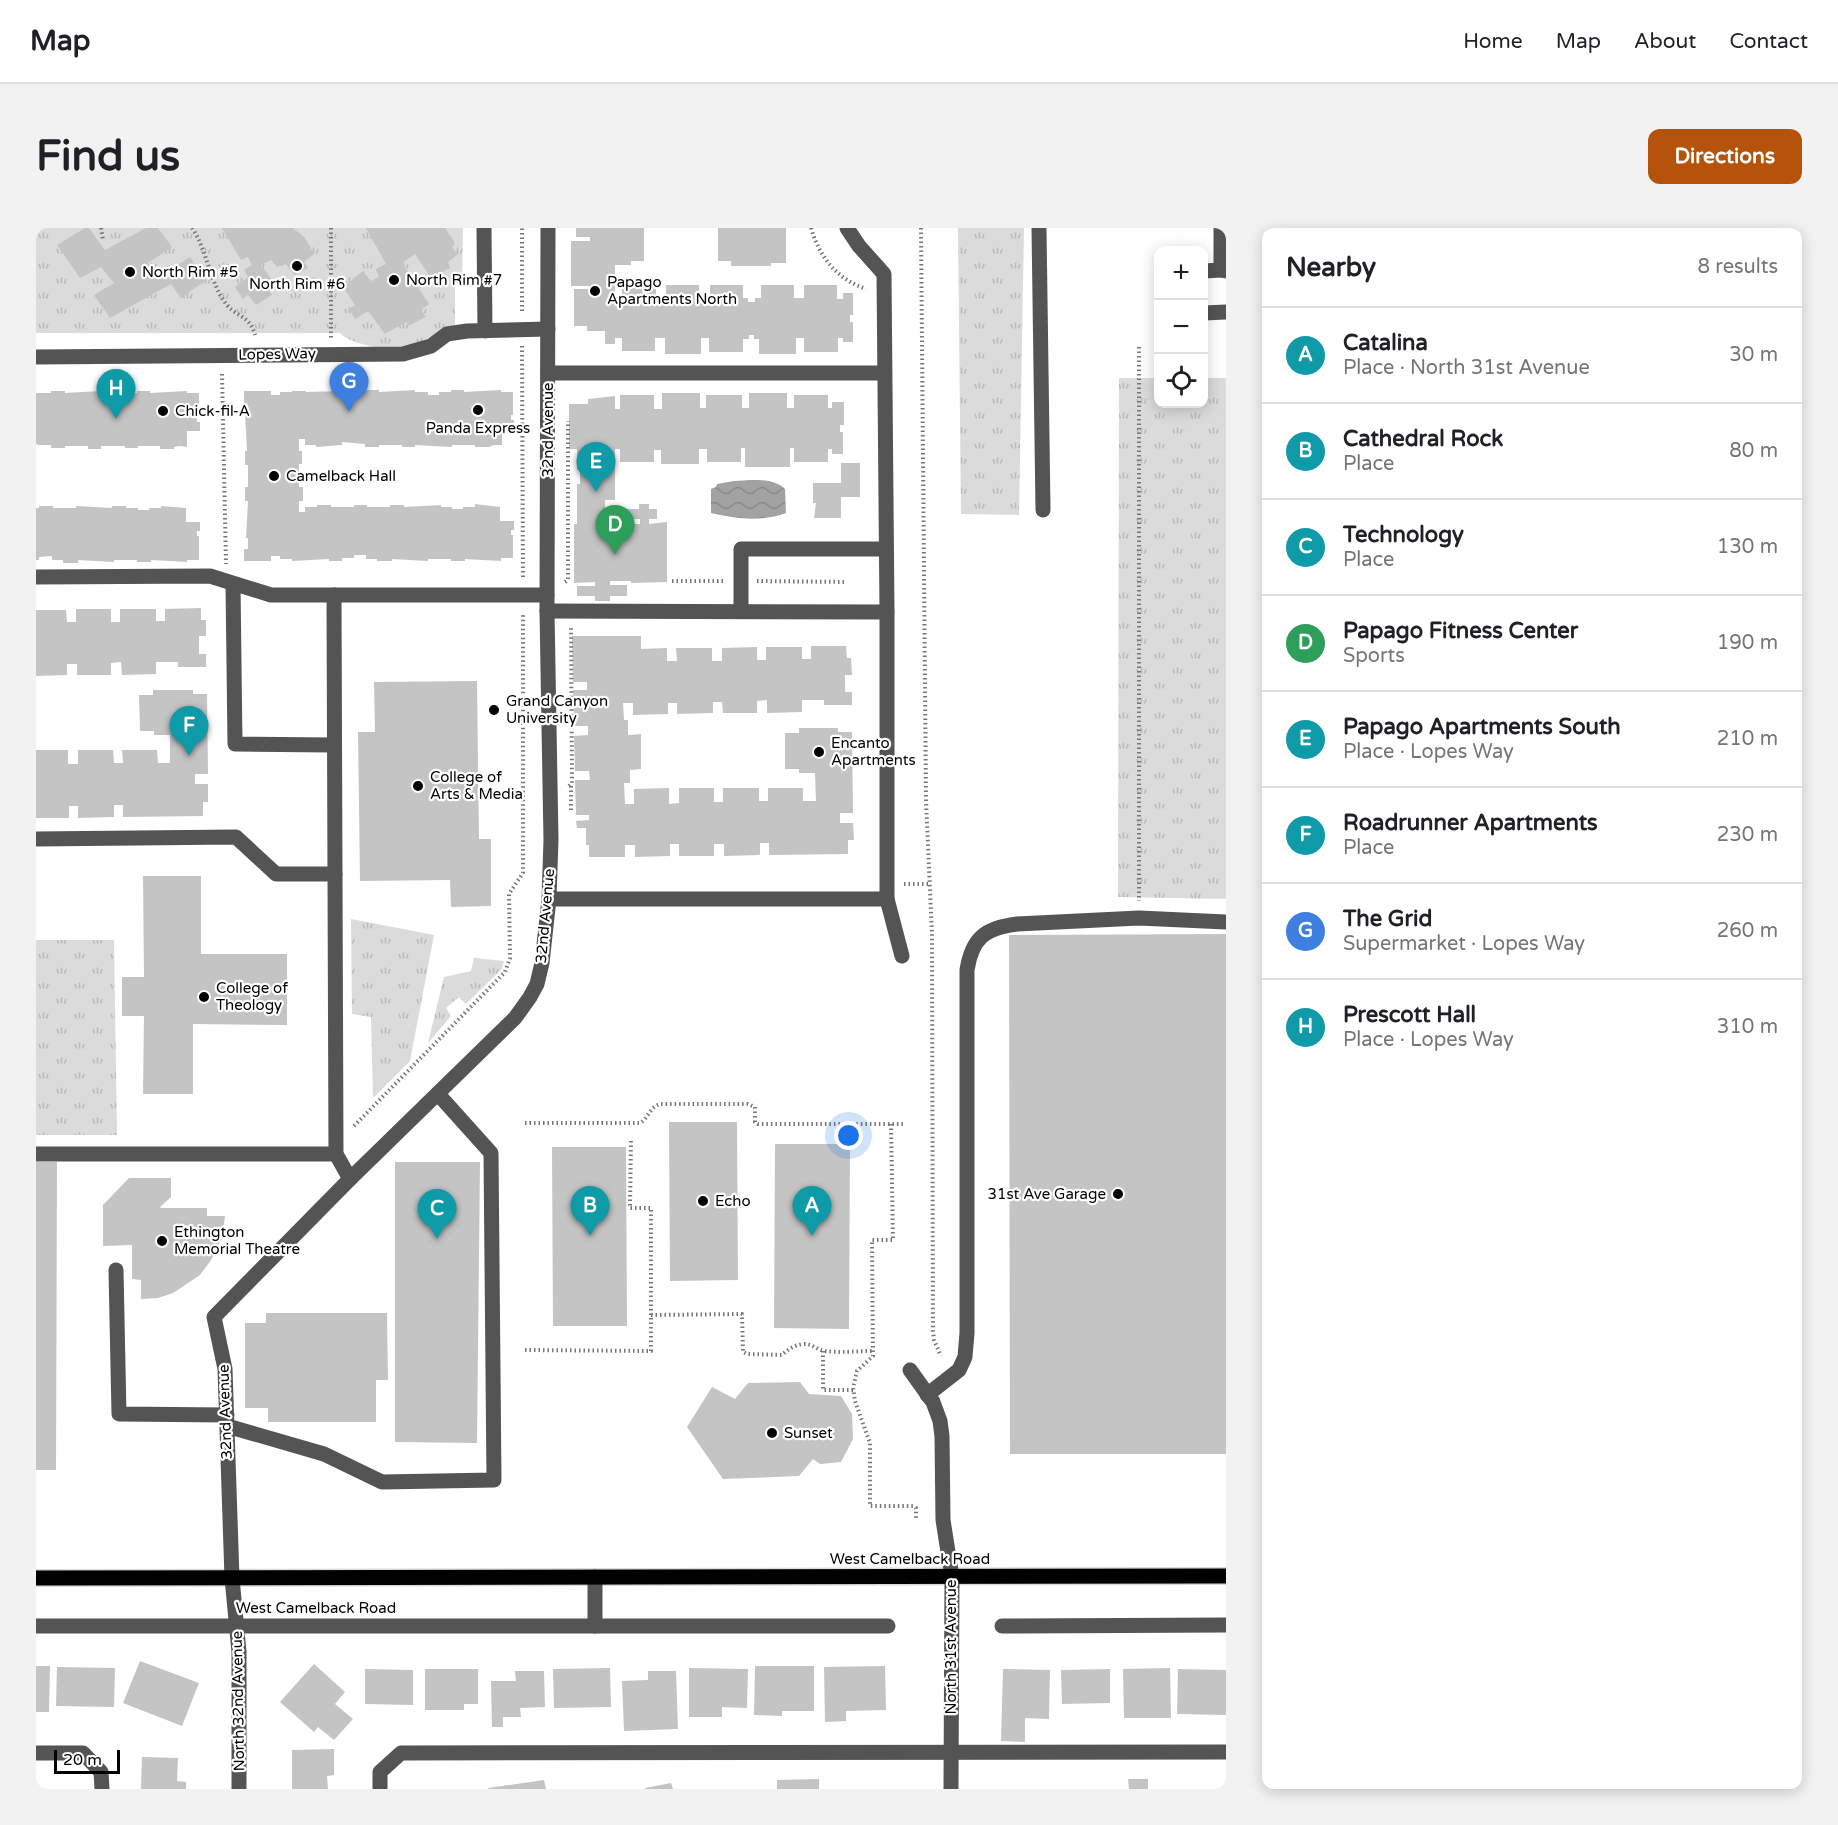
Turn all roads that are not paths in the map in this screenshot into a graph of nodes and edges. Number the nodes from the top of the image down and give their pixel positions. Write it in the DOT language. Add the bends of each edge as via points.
graph roads {
  1 [pos="484,228"];
  2 [pos="548,228"];
  3 [pos="847,228"];
  4 [pos="1039,228"];
  5 [pos="1221,228"];
  6 [pos="1223,270"];
  7 [pos="1208,271"];
  8 [pos="1226,312"];
  9 [pos="1208,313"];
  10 [pos="548,329"];
  11 [pos="485,331"];
  12 [pos="36,357"];
  13 [pos="548,373"];
  14 [pos="883,373"];
  15 [pos="1043,510"];
  16 [pos="886,549"];
  17 [pos="36,577"];
  18 [pos="230,583"];
  19 [pos="334,595"];
  20 [pos="548,595"];
  21 [pos="548,611"];
  22 [pos="741,611"];
  23 [pos="887,612"];
  24 [pos="333,745"];
  25 [pos="36,839"];
  26 [pos="335,874"];
  27 [pos="549,899"];
  28 [pos="887,899"];
  29 [pos="1226,922"];
  30 [pos="902,956"];
  31 [pos="438,1094"];
  32 [pos="336,1148"];
  33 [pos="36,1154"];
  34 [pos="350,1179"];
  35 [pos="116,1270"];
  36 [pos="910,1370"];
  37 [pos="927,1395"];
  38 [pos="227,1421"];
  39 [pos="1226,1576"];
  40 [pos="595,1577"];
  41 [pos="951,1577"];
  42 [pos="36,1578"];
  43 [pos="232,1578"];
  44 [pos="1226,1625"];
  45 [pos="36,1626"];
  46 [pos="237,1626"];
  47 [pos="596,1626"];
  48 [pos="888,1626"];
  49 [pos="1002,1626"];
  50 [pos="951,1752"];
  51 [pos="1226,1752"];
  52 [pos="36,1753"];
  53 [pos="102,1789"];
  54 [pos="239,1789"];
  55 [pos="380,1789"];
  56 [pos="951,1789"];
  1 -- 11 [label="street"];
  2 -- 10 [label="street, 32nd Avenue"];
  3 -- 14 [label="street" via="884,274"];
  4 -- 15 [label="street"];
  5 -- 6 [label="street"];
  6 -- 7 [label="street"];
  8 -- 9 [label="street"];
  10 -- 11 [label="street, Lopes Way"];
  10 -- 13 [label="street, 32nd Avenue"];
  11 -- 12 [label="street, Lopes Way" via="447,334 431,346 403,354"];
  13 -- 14 [label="street"];
  13 -- 20 [label="street, 32nd Avenue"];
  14 -- 16 [label="street"];
  16 -- 22 [label="street" via="741,549"];
  16 -- 23 [label="street"];
  17 -- 18 [label="street" via="210,576"];
  18 -- 19 [label="street" via="271,595"];
  18 -- 24 [label="street" via="235,744"];
  19 -- 20 [label="street"];
  19 -- 24 [label="street"];
  20 -- 21 [label="street, 32nd Avenue"];
  21 -- 22 [label="street"];
  21 -- 27 [label="street, 32nd Avenue"];
  22 -- 23 [label="street"];
  23 -- 28 [label="street"];
  24 -- 26 [label="street"];
  25 -- 26 [label="street" via="236,837 276,874"];
  26 -- 32 [label="street"];
  27 -- 28 [label="street"];
  27 -- 31 [label="street, 32nd Avenue" via="542,963 530,997 515,1018"];
  28 -- 30 [label="street"];
  29 -- 37 [label="street" via="1139,918 998,926 976,942 967,970 965,1357 959,1370"];
  31 -- 34 [label="street, 32nd Avenue"];
  31 -- 38 [label="street" via="491,1153 494,1480 382,1482 324,1454"];
  32 -- 33 [label="street"];
  32 -- 34 [label="street"];
  34 -- 38 [label="street, 32nd Avenue" via="214,1317 225,1369"];
  35 -- 38 [label="street" via="119,1414"];
  36 -- 37 [label="street, North 31st Avenue"];
  37 -- 41 [label="street, North 31st Avenue" via="940,1421"];
  38 -- 43 [label="street, 32nd Avenue"];
  39 -- 41 [label="main road, West Camelback Road"];
  40 -- 41 [label="main road, West Camelback Road"];
  40 -- 43 [label="main road, West Camelback Road"];
  40 -- 47 [label="street"];
  41 -- 50 [label="street, North 31st Avenue"];
  42 -- 43 [label="main road, West Camelback Road"];
  43 -- 46 [label="street, North 32nd Avenue"];
  44 -- 49 [label="street"];
  45 -- 46 [label="street, West Camelback Road"];
  46 -- 47 [label="street, West Camelback Road"];
  46 -- 54 [label="street, North 32nd Avenue"];
  47 -- 48 [label="street, West Camelback Road"];
  50 -- 51 [label="street"];
  50 -- 55 [label="street" via="401,1753 380,1772"];
  50 -- 56 [label="street, North 31st Avenue"];
  52 -- 53 [label="street" via="83,1753 101,1772"];
}
